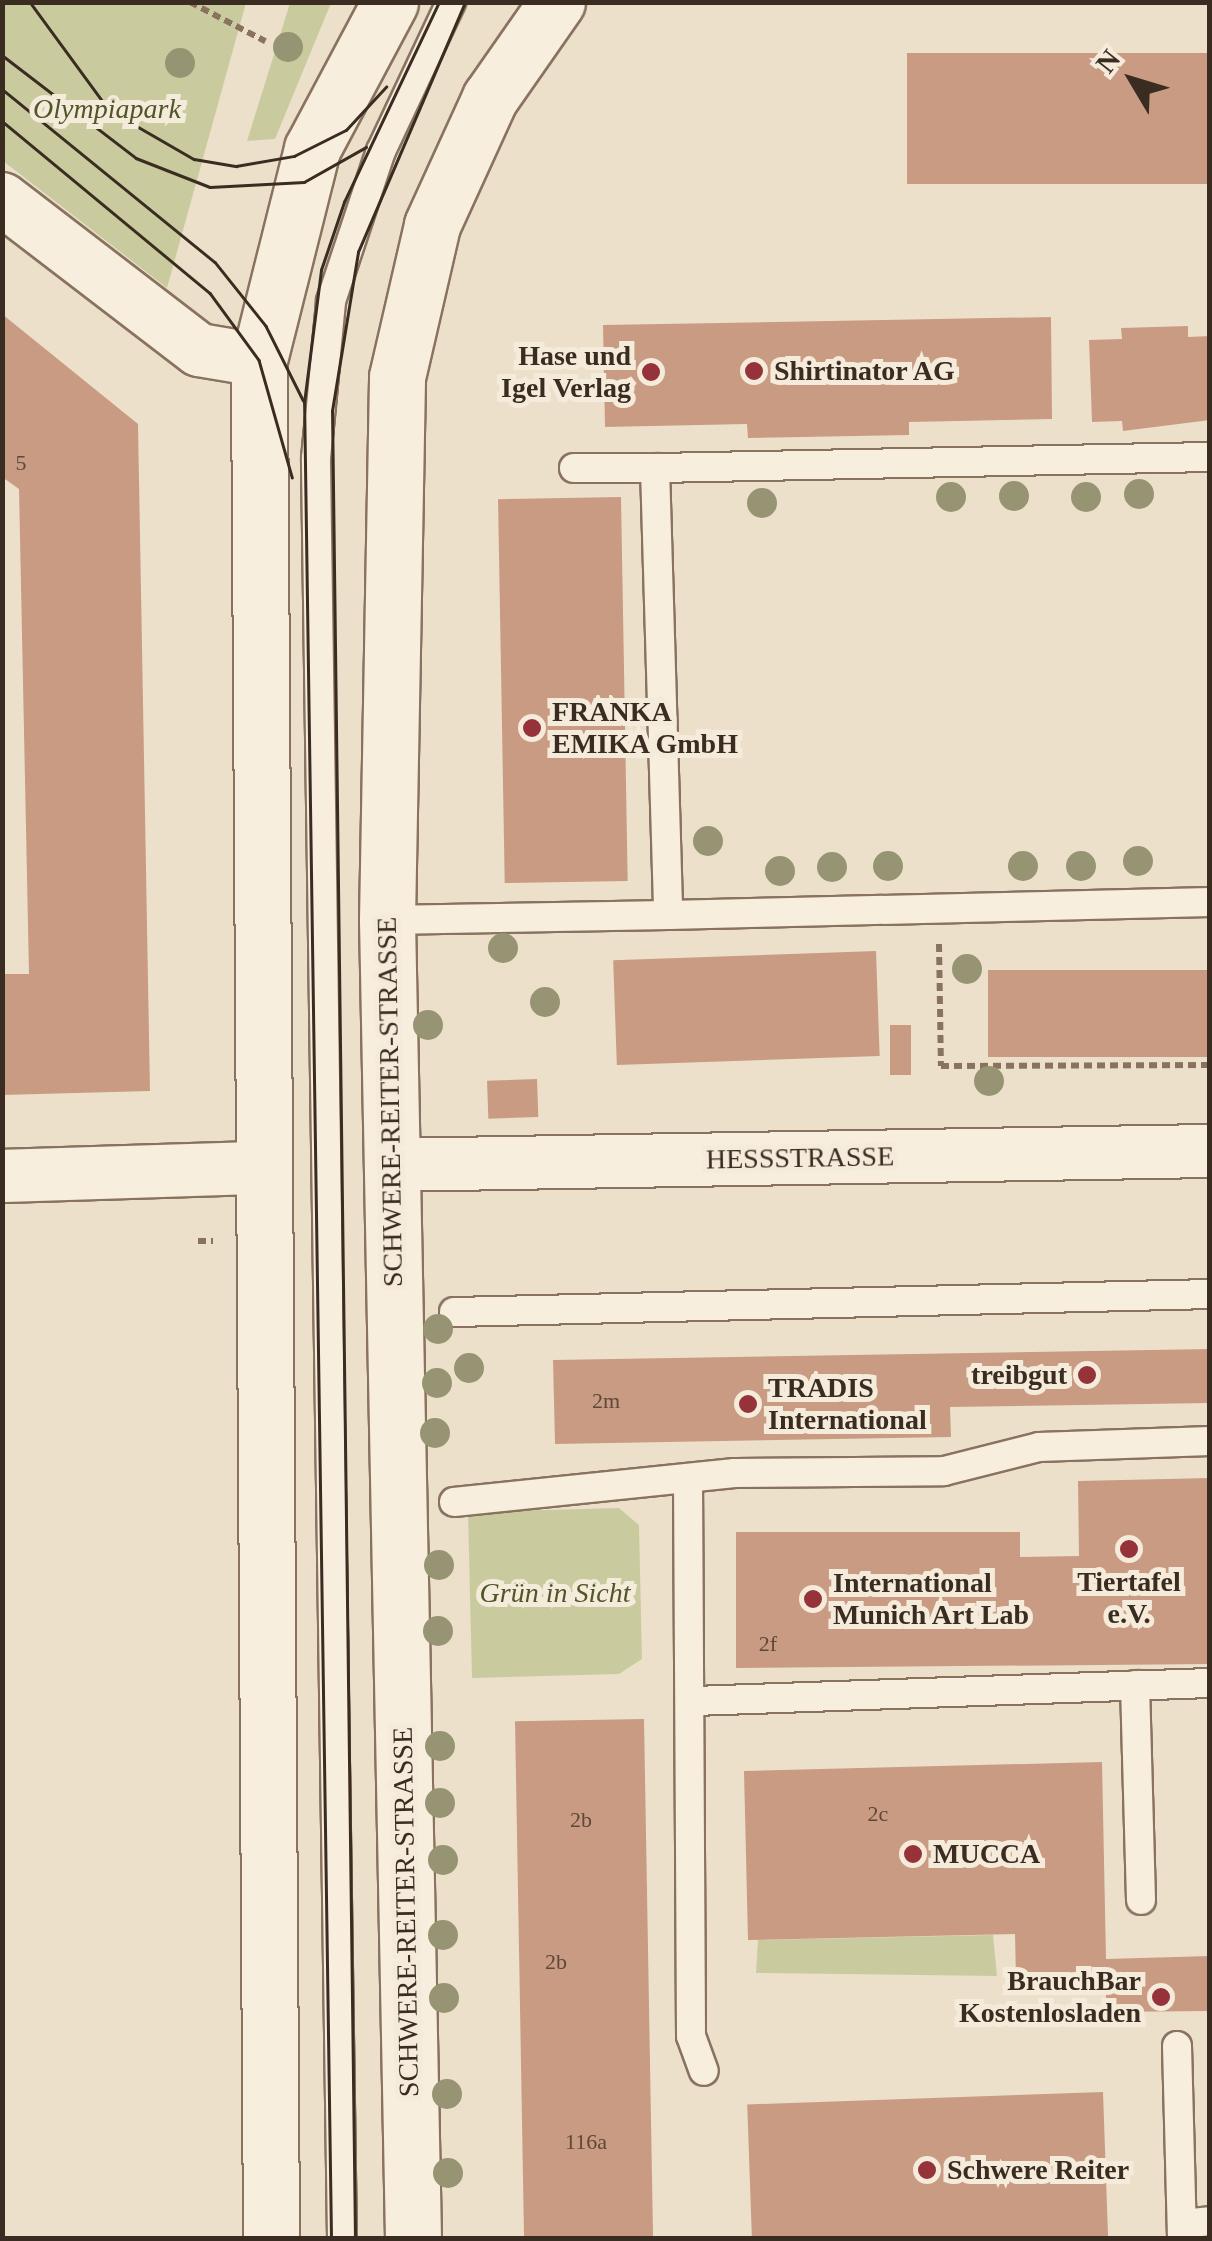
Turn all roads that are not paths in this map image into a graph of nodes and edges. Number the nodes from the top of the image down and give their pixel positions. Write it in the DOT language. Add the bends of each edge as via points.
graph roads {
  1 [pos="390,2"];
  2 [pos="451,2"];
  3 [pos="557,2"];
  4 [pos="2,198"];
  5 [pos="260,360"];
  6 [pos="1210,458"];
  7 [pos="574,468"];
  8 [pos="654,468"];
  9 [pos="1210,902"];
  10 [pos="668,915"];
  11 [pos="387,920"];
  12 [pos="1210,1151"];
  13 [pos="392,1166"];
  14 [pos="260,1168"];
  15 [pos="2,1176"];
  16 [pos="1210,1294"];
  17 [pos="454,1312"];
  18 [pos="1210,1441"];
  19 [pos="688,1478"];
  20 [pos="454,1502"];
  21 [pos="1210,1683"];
  22 [pos="1135,1685"];
  23 [pos="694,1701"];
  24 [pos="1141,1900"];
  25 [pos="1177,2046"];
  26 [pos="704,2071"];
  27 [pos="1191,2228"];
  28 [pos="271,2238"];
  29 [pos="342,2238"];
  30 [pos="412,2238"];
  1 -- 5 [label="main road" via="312,149"];
  2 -- 29 [label="lane" via="357,214 330,301 316,440"];
  3 -- 11 [label="main road, SCHWERE-REITER-STRASSE" via="490,98 432,225 398,378"];
  4 -- 5 [label="street" via="199,350"];
  5 -- 14 [label="main road"];
  6 -- 8 [label="lane"];
  7 -- 8 [label="lane"];
  8 -- 10 [label="lane"];
  9 -- 10 [label="lane"];
  10 -- 11 [label="lane"];
  11 -- 13 [label="main road, SCHWERE-REITER-STRASSE"];
  12 -- 13 [label="street, HESSSTRASSE"];
  13 -- 30 [label="main road, SCHWERE-REITER-STRASSE"];
  14 -- 15 [label="street"];
  14 -- 28 [label="main road"];
  16 -- 17 [label="lane"];
  18 -- 19 [label="lane" via="1039,1447 944,1471"];
  19 -- 20 [label="lane"];
  19 -- 23 [label="lane"];
  21 -- 22 [label="lane"];
  22 -- 23 [label="lane"];
  22 -- 24 [label="lane"];
  23 -- 26 [label="lane" via="692,2036"];
  25 -- 27 [label="lane"];
}
